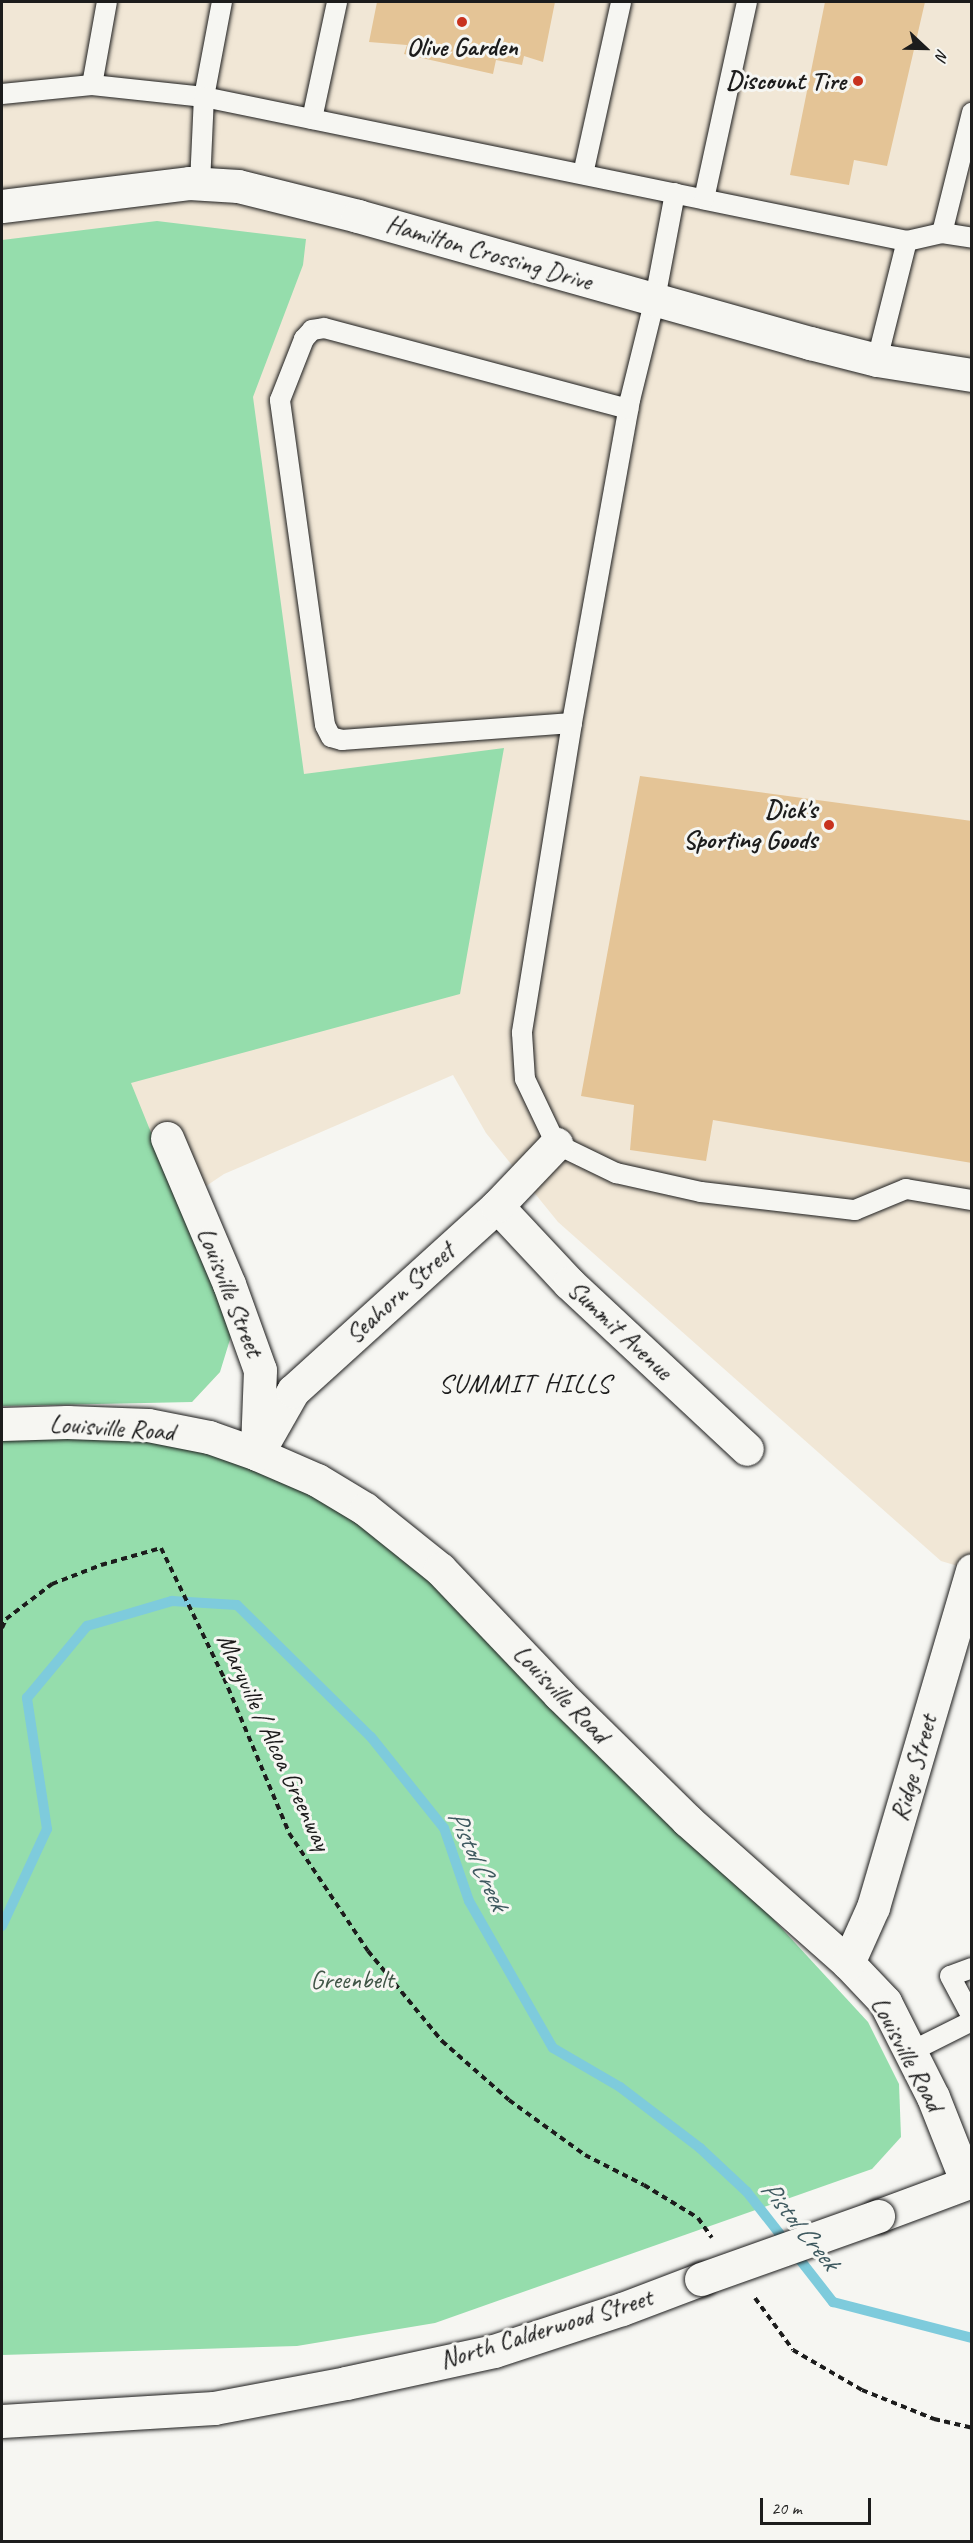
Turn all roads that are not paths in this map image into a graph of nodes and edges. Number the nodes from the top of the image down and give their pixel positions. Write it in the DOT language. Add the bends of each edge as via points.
graph roads {
  1 [pos="107,2"];
  2 [pos="222,2"];
  3 [pos="337,2"];
  4 [pos="621,2"];
  5 [pos="747,2"];
  6 [pos="92,85"];
  7 [pos="2,94"];
  8 [pos="204,97"];
  9 [pos="972,113"];
  10 [pos="312,119"];
  11 [pos="582,174"];
  12 [pos="200,184"];
  13 [pos="675,194"];
  14 [pos="704,199"];
  15 [pos="2,206"];
  16 [pos="942,233"];
  17 [pos="972,238"];
  18 [pos="907,241"];
  19 [pos="655,299"];
  20 [pos="877,360"];
  21 [pos="972,375"];
  22 [pos="628,410"];
  23 [pos="572,723"];
  24 [pos="167,1138"];
  25 [pos="556,1143"];
  26 [pos="972,1200"];
  27 [pos="497,1206"];
  28 [pos="2,1424"];
  29 [pos="747,1449"];
  30 [pos="257,1454"];
  31 [pos="972,1570"];
  32 [pos="848,1963"];
  33 [pos="972,1968"];
  34 [pos="972,2019"];
  35 [pos="910,2052"];
  36 [pos="969,2182"];
  37 [pos="2,2421"];
  1 -- 6 [label="lane"];
  2 -- 8 [label="lane"];
  3 -- 10 [label="lane"];
  4 -- 11 [label="lane"];
  5 -- 14 [label="lane"];
  6 -- 7 [label="lane"];
  6 -- 8 [label="lane"];
  8 -- 10 [label="lane"];
  8 -- 12 [label="lane"];
  9 -- 16 [label="lane"];
  10 -- 11 [label="lane"];
  11 -- 13 [label="lane"];
  12 -- 15 [label="street, Hamilton Crossing Drive"];
  12 -- 19 [label="street, Hamilton Crossing Drive" via="238,186 284,197"];
  13 -- 14 [label="lane"];
  13 -- 19 [label="lane"];
  14 -- 18 [label="lane"];
  16 -- 17 [label="lane"];
  16 -- 18 [label="lane"];
  18 -- 20 [label="lane"];
  19 -- 20 [label="street, Hamilton Crossing Drive"];
  19 -- 22 [label="lane"];
  20 -- 21 [label="street, Hamilton Crossing Drive"];
  22 -- 23 [label="lane"];
  22 -- 23 [label="lane" via="324,328 312,330 304,339 280,400 325,725 331,737 342,740"];
  23 -- 25 [label="lane" via="522,1033 525,1079"];
  24 -- 30 [label="street, Louisville Street" via="229,1284 260,1370"];
  25 -- 26 [label="lane" via="616,1173 701,1192 855,1210 906,1189"];
  25 -- 27 [label="street, Seahorn Street"];
  27 -- 29 [label="street, Summit Avenue" via="569,1283"];
  27 -- 30 [label="street, Seahorn Street" via="293,1391"];
  28 -- 30 [label="street, Louisville Road" via="148,1425 209,1437"];
  30 -- 32 [label="street, Louisville Road" via="317,1480 365,1509 440,1569 559,1694 680,1812"];
  31 -- 32 [label="street, Ridge Street" via="873,1907"];
  32 -- 35 [label="street, Louisville Road" via="885,2002"];
  33 -- 34 [label="lane" via="951,1976"];
  34 -- 35 [label="lane"];
  35 -- 36 [label="street, Louisville Road"];
  36 -- 37 [label="street, North Calderwood Street, bridge" via="622,2309 494,2351 213,2408"];
}
